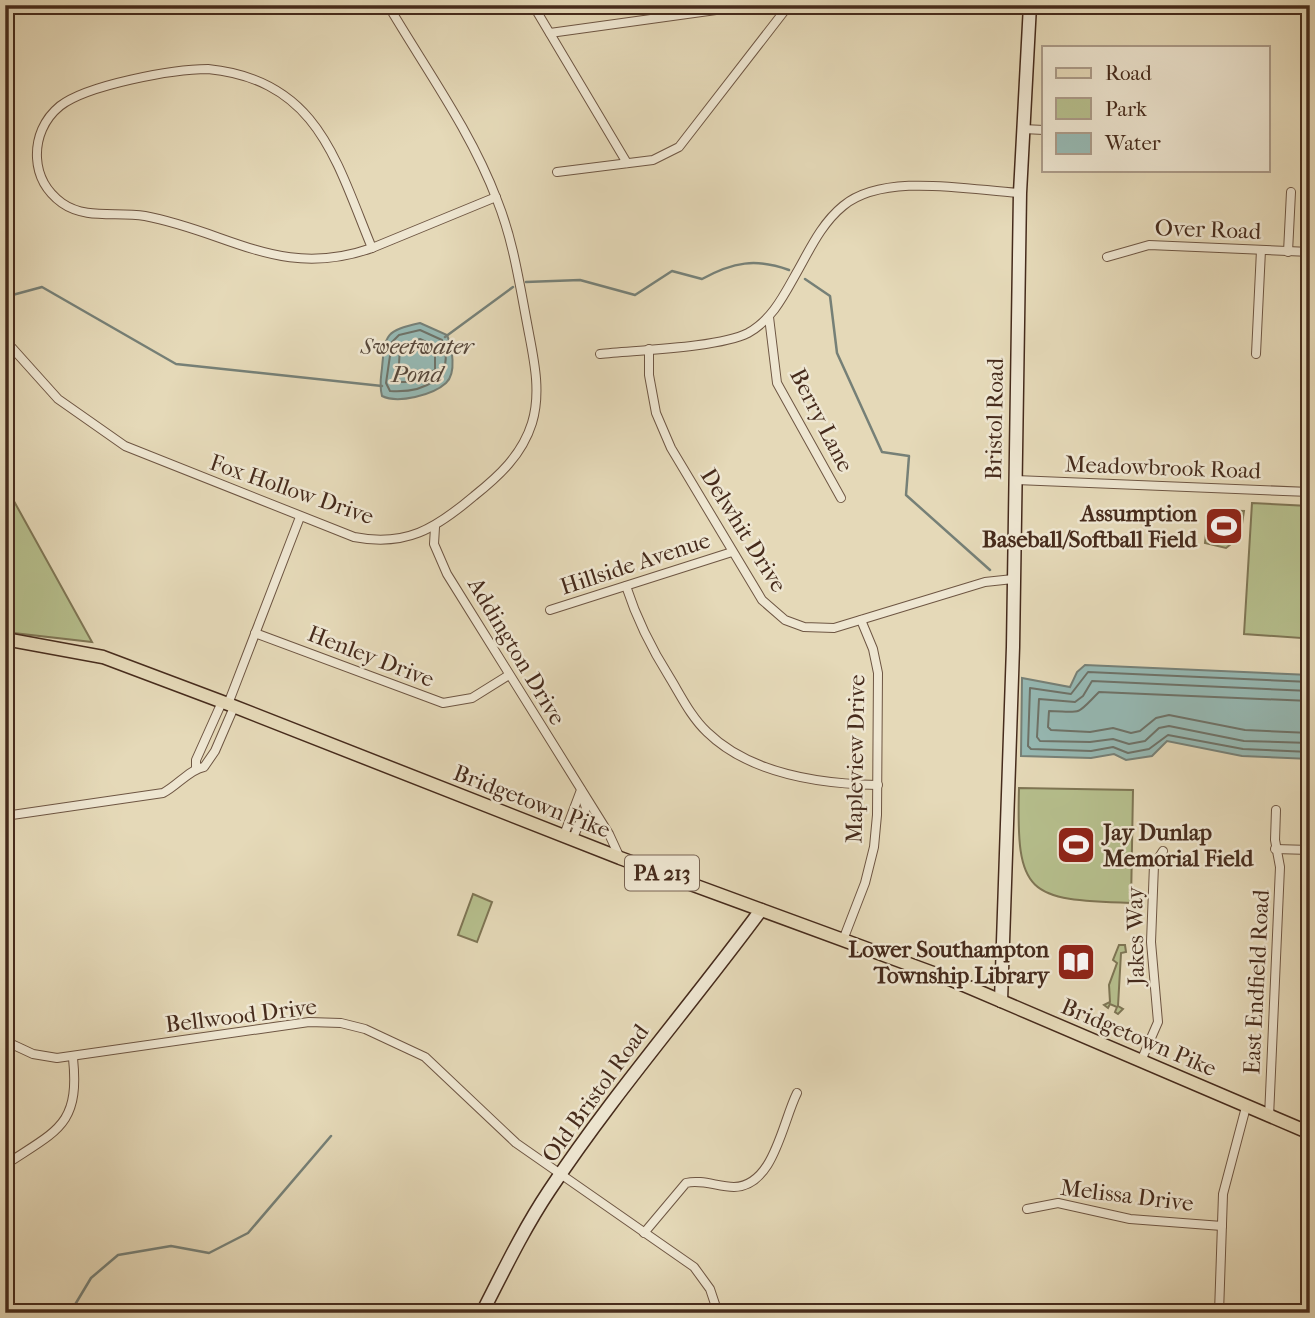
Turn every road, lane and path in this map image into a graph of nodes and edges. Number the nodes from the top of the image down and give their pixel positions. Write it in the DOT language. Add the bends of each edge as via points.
graph roads {
  1 [pos="388,5"];
  2 [pos="533,5"];
  3 [pos="752,5"];
  4 [pos="789,5"];
  5 [pos="1030,5"];
  6 [pos="550,33"];
  7 [pos="1023,129"];
  8 [pos="1042,130"];
  9 [pos="627,163"];
  10 [pos="557,172"];
  11 [pos="1020,192"];
  12 [pos="1291,192"];
  13 [pos="496,197"];
  14 [pos="372,248"];
  15 [pos="1261,250"];
  16 [pos="1288,252"];
  17 [pos="1310,252"];
  18 [pos="1107,257"];
  19 [pos="769,317"];
  20 [pos="5,340"];
  21 [pos="649,349"];
  22 [pos="600,354"];
  23 [pos="1256,354"];
  24 [pos="1014,480"];
  25 [pos="1310,492"];
  26 [pos="841,498"];
  27 [pos="300,517"];
  28 [pos="435,527"];
  29 [pos="732,552"];
  30 [pos="1013,579"];
  31 [pos="626,586"];
  32 [pos="550,610"];
  33 [pos="861,620"];
  34 [pos="255,633"];
  35 [pos="5,639"];
  36 [pos="509,675"];
  37 [pos="228,704"];
  38 [pos="196,768"];
  39 [pos="878,785"];
  40 [pos="581,790"];
  41 [pos="1276,810"];
  42 [pos="5,816"];
  43 [pos="568,837"];
  44 [pos="1275,849"];
  45 [pos="1310,850"];
  46 [pos="1163,851"];
  47 [pos="620,858"];
  48 [pos="761,910"];
  49 [pos="843,940"];
  50 [pos="1001,1000"];
  51 [pos="5,1041"];
  52 [pos="73,1058"];
  53 [pos="1141,1061"];
  54 [pos="797,1093"];
  55 [pos="1245,1107"];
  56 [pos="1269,1116"];
  57 [pos="1310,1133"];
  58 [pos="5,1165"];
  59 [pos="560,1174"];
  60 [pos="1027,1209"];
  61 [pos="1222,1226"];
  62 [pos="645,1233"];
  63 [pos="482,1313"];
  64 [pos="718,1313"];
  65 [pos="1219,1313"];
  1 -- 13 [label="street, Fox Hollow Drive" via="481,163"];
  2 -- 6 [label="street"];
  3 -- 6 [label="street"];
  4 -- 9 [label="street" via="687,140 662,157"];
  5 -- 7 [label="main road, Bristol Road"];
  6 -- 9 [label="street"];
  7 -- 8 [label="street"];
  7 -- 11 [label="main road, Bristol Road"];
  9 -- 10 [label="street"];
  11 -- 19 [label="street" via="904,186 857,197 835,213 820,233"];
  11 -- 24 [label="main road, Bristol Road"];
  12 -- 16 [label="street"];
  13 -- 14 [label="street"];
  13 -- 28 [label="street, Fox Hollow Drive" via="513,249 529,332 536,407 526,439 513,459"];
  14 -- 14 [label="street" via="318,126 288,96 256,79 208,69 156,74 71,99 50,115 41,132 37,161 42,180 52,195 76,210 162,220 286,259 335,258"];
  15 -- 16 [label="street, Over Road"];
  15 -- 18 [label="street, Over Road" via="1149,245"];
  15 -- 23 [label="street"];
  16 -- 17 [label="street, Over Road"];
  19 -- 21 [label="street" via="737,338"];
  19 -- 26 [label="street, Berry Lane" via="777,383"];
  20 -- 27 [label="street, Fox Hollow Drive" via="45,387 106,435 144,456"];
  21 -- 22 [label="street"];
  21 -- 29 [label="street, Delwhit Drive" via="651,388 660,425"];
  24 -- 25 [label="street, Meadowbrook Road"];
  24 -- 30 [label="main road, Bristol Road"];
  27 -- 28 [label="street, Fox Hollow Drive" via="367,539 406,537"];
  27 -- 34 [label="street"];
  28 -- 36 [label="street, Addington Drive" via="434,544 447,573"];
  29 -- 31 [label="street, Hillside Avenue"];
  29 -- 33 [label="street, Delwhit Drive" via="762,600 785,620 824,629"];
  30 -- 33 [label="street, Delwhit Drive" via="985,582"];
  30 -- 50 [label="main road, Bristol Road"];
  31 -- 32 [label="street, Hillside Avenue"];
  31 -- 39 [label="street" via="645,638 695,718 722,745 812,780"];
  33 -- 39 [label="street, Mapleview Drive" via="878,673"];
  34 -- 36 [label="street, Henley Drive" via="443,704 471,698"];
  34 -- 37 [label="street"];
  35 -- 37 [label="main road, Bridgetown Pike / PA 213" via="103,657"];
  36 -- 40 [label="street, Addington Drive"];
  37 -- 38 [label="street" via="196,760"];
  37 -- 38 [label="street" via="213,756 204,767"];
  37 -- 43 [label="main road, Bridgetown Pike / PA 213"];
  38 -- 42 [label="street" via="174,788 152,796"];
  39 -- 49 [label="street, Mapleview Drive" via="874,847"];
  40 -- 43 [label="street" via="586,808"];
  40 -- 47 [label="street, Addington Drive"];
  41 -- 44 [label="street, East Endfield Road"];
  43 -- 47 [label="main road, Bridgetown Pike / PA 213"];
  44 -- 45 [label="street"];
  44 -- 56 [label="street, East Endfield Road" via="1280,867"];
  46 -- 53 [label="street, Jakes Way" via="1154,865 1151,942 1158,1022"];
  47 -- 48 [label="main road, Bridgetown Pike / PA 213"];
  48 -- 49 [label="main road, Bridgetown Pike / PA 213"];
  48 -- 59 [label="main road, Old Bristol Road"];
  49 -- 50 [label="main road, Bridgetown Pike / PA 213"];
  50 -- 53 [label="main road, Bridgetown Pike / PA 213"];
  51 -- 52 [label="street, Bellwood Drive" via="33,1054"];
  52 -- 58 [label="street" via="76,1089 67,1118"];
  52 -- 59 [label="street, Bellwood Drive" via="310,1022 356,1026 425,1057 505,1134"];
  53 -- 55 [label="main road, Bridgetown Pike / PA 213"];
  54 -- 62 [label="street" via="767,1167 755,1181 732,1187 685,1183"];
  55 -- 56 [label="main road, Bridgetown Pike / PA 213"];
  55 -- 61 [label="street" via="1225,1176"];
  56 -- 57 [label="main road, Bridgetown Pike / PA 213"];
  59 -- 62 [label="street, Bellwood Drive"];
  59 -- 63 [label="main road, Old Bristol Road" via="519,1239"];
  60 -- 61 [label="street, Melissa Drive" via="1058,1203 1130,1219"];
  61 -- 65 [label="street"];
  62 -- 64 [label="street, Bellwood Drive" via="700,1273"];
}
